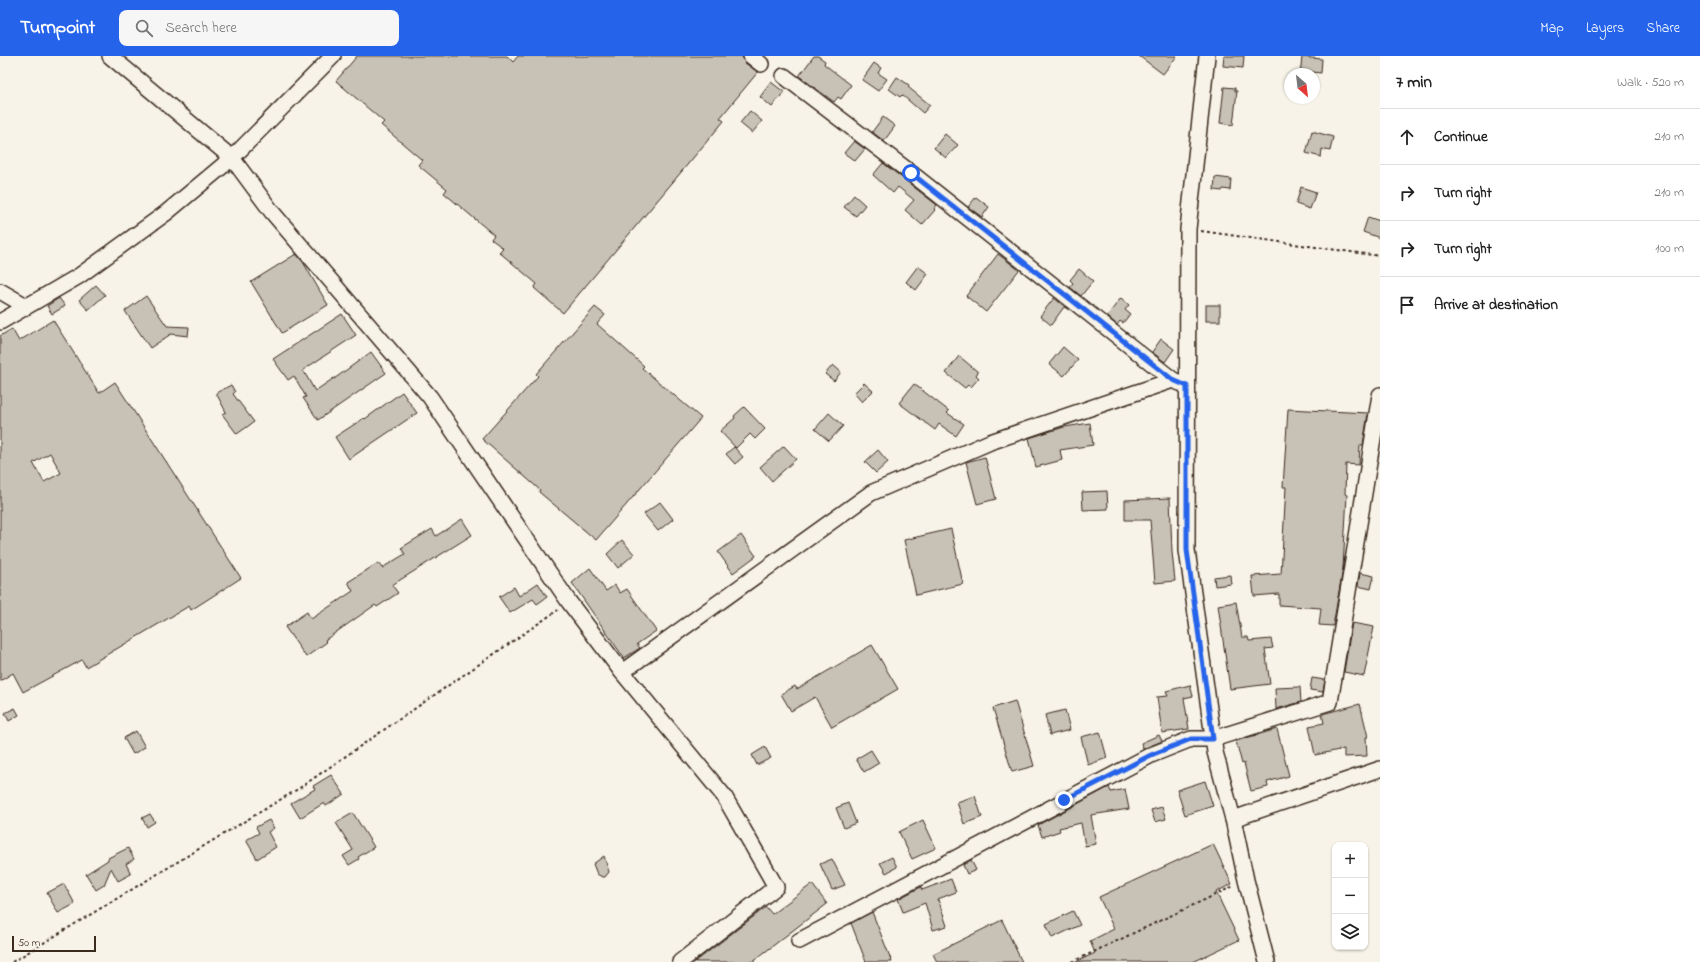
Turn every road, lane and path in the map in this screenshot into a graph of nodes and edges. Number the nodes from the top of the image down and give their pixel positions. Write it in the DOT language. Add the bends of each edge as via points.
graph roads {
  1 [pos="110,56"];
  2 [pos="333,56"];
  3 [pos="1207,56"];
  4 [pos="784,76"];
  5 [pos="232,158"];
  6 [pos="1188,229"];
  7 [pos="1380,256"];
  8 [pos="0,291"];
  9 [pos="26,306"];
  10 [pos="0,322"];
  11 [pos="1173,380"];
  12 [pos="1187,386"];
  13 [pos="1380,395"];
  14 [pos="569,602"];
  15 [pos="622,672"];
  16 [pos="1213,739"];
  17 [pos="1380,769"];
  18 [pos="1233,819"];
  19 [pos="1246,880"];
  20 [pos="799,941"];
  21 [pos="12,962"];
  22 [pos="680,962"];
  23 [pos="1072,962"];
  24 [pos="1267,962"];
  1 -- 5 [label="street"];
  2 -- 5 [label="street"];
  3 -- 6 [label="street"];
  4 -- 11 [label="street"];
  5 -- 9 [label="street" via="166,213 86,271"];
  5 -- 14 [label="street" via="272,212 430,397"];
  6 -- 7 [label="path"];
  6 -- 12 [label="street"];
  8 -- 9 [label="street"];
  9 -- 10 [label="street"];
  11 -- 12 [label="street"];
  11 -- 15 [label="street" via="990,442 871,493"];
  12 -- 16 [label="street" via="1187,550"];
  13 -- 16 [label="street" via="1330,702"];
  14 -- 15 [label="street"];
  14 -- 21 [label="path" via="298,789"];
  15 -- 22 [label="street" via="724,796 776,887"];
  16 -- 18 [label="street"];
  16 -- 20 [label="street" via="1191,739 1151,755"];
  17 -- 18 [label="street"];
  18 -- 19 [label="street"];
  19 -- 23 [label="path"];
  19 -- 24 [label="street"];
}
